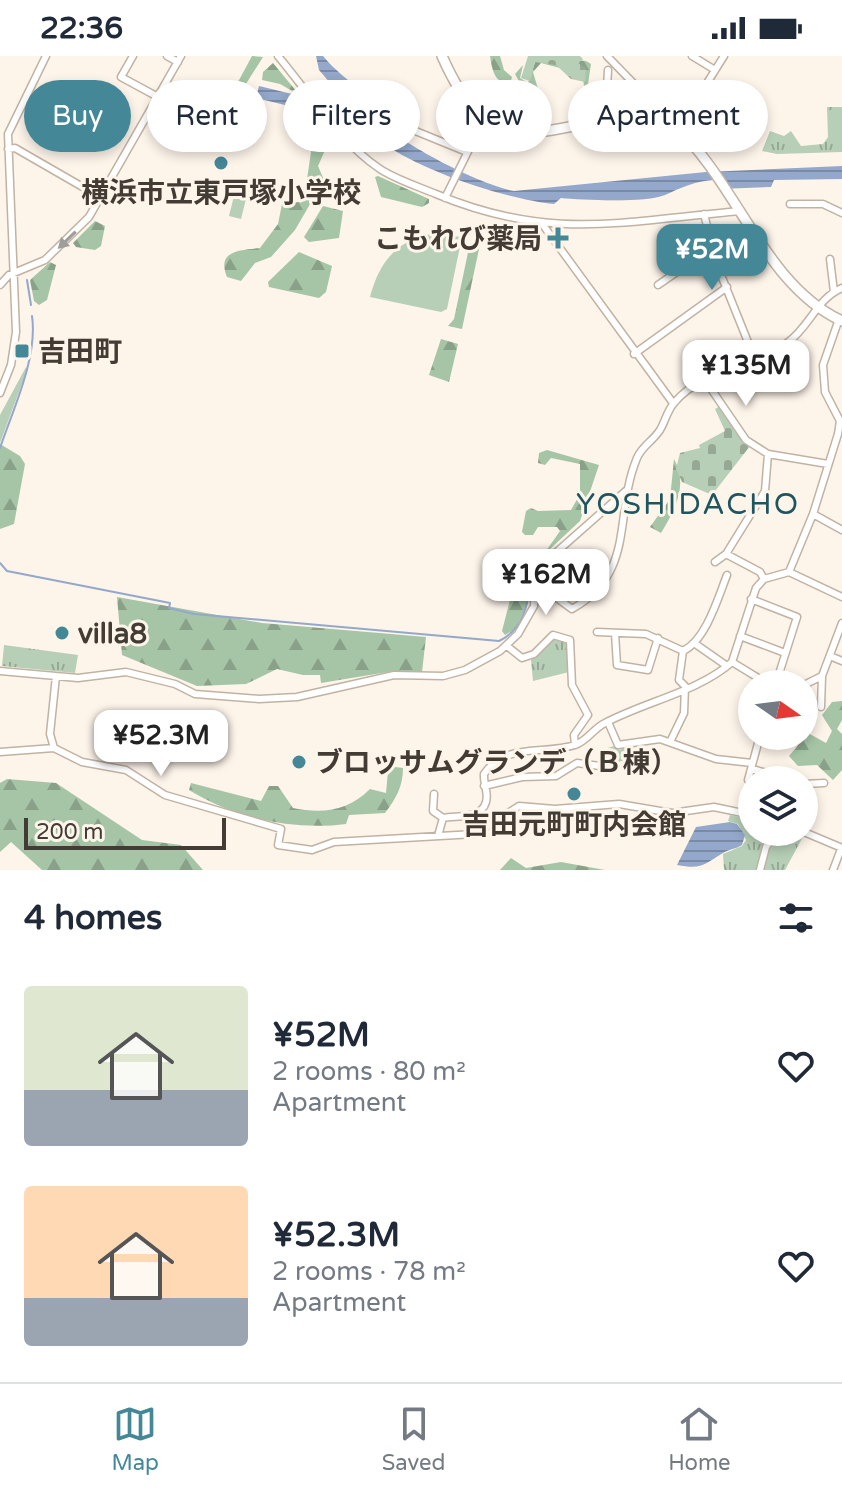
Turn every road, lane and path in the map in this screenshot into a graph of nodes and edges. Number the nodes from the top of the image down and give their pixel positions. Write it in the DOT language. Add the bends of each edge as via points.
graph roads {
  1 [pos="46,56"];
  2 [pos="133,56"];
  3 [pos="167,56"];
  4 [pos="278,56"];
  5 [pos="442,56"];
  6 [pos="607,56"];
  7 [pos="724,56"];
  8 [pos="695,57"];
  9 [pos="180,59"];
  10 [pos="608,70"];
  11 [pos="715,70"];
  12 [pos="168,80"];
  13 [pos="453,80"];
  14 [pos="607,80"];
  15 [pos="630,80"];
  16 [pos="709,80"];
  17 [pos="147,91"];
  18 [pos="147,116"];
  19 [pos="420,133"];
  20 [pos="4,134"];
  21 [pos="8,149"];
  22 [pos="699,152"];
  23 [pos="466,153"];
  24 [pos="100,197"];
  25 [pos="445,198"];
  26 [pos="790,204"];
  27 [pos="740,208"];
  28 [pos="842,213"];
  29 [pos="704,214"];
  30 [pos="543,225"];
  31 [pos="713,247"];
  32 [pos="830,259"];
  33 [pos="15,272"];
  34 [pos="0,285"];
  35 [pos="658,285"];
  36 [pos="727,287"];
  37 [pos="842,288"];
  38 [pos="834,292"];
  39 [pos="817,308"];
  40 [pos="840,320"];
  41 [pos="634,354"];
  42 [pos="754,357"];
  43 [pos="705,380"];
  44 [pos="0,393"];
  45 [pos="673,403"];
  46 [pos="838,409"];
  47 [pos="838,452"];
  48 [pos="768,454"];
  49 [pos="828,464"];
  50 [pos="630,487"];
  51 [pos="813,514"];
  52 [pos="842,530"];
  53 [pos="726,554"];
  54 [pos="715,562"];
  55 [pos="535,571"];
  56 [pos="789,572"];
  57 [pos="727,575"];
  58 [pos="764,579"];
  59 [pos="842,597"];
  60 [pos="751,599"];
  61 [pos="842,623"];
  62 [pos="597,632"];
  63 [pos="615,633"];
  64 [pos="740,636"];
  65 [pos="658,638"];
  66 [pos="694,643"];
  67 [pos="507,646"];
  68 [pos="683,651"];
  69 [pos="785,653"];
  70 [pos="830,656"];
  71 [pos="842,661"];
  72 [pos="729,664"];
  73 [pos="741,670"];
  74 [pos="780,670"];
  75 [pos="0,671"];
  76 [pos="56,676"];
  77 [pos="822,676"];
  78 [pos="818,678"];
  79 [pos="685,689"];
  80 [pos="821,707"];
  81 [pos="608,722"];
  82 [pos="670,742"];
  83 [pos="575,745"];
  84 [pos="54,748"];
  85 [pos="756,750"];
  86 [pos="0,752"];
  87 [pos="600,766"];
  88 [pos="752,766"];
  89 [pos="818,783"];
  90 [pos="824,783"];
  91 [pos="484,786"];
  92 [pos="434,794"];
  93 [pos="738,812"];
  94 [pos="443,818"];
  95 [pos="438,836"];
  96 [pos="818,838"];
  97 [pos="767,846"];
  98 [pos="842,848"];
  99 [pos="760,870"];
  100 [pos="833,870"];
  1 -- 20 [label="street"];
  2 -- 17 [label="street" via="121,77"];
  3 -- 9 [label="street"];
  4 -- 25 [label="street" via="372,162"];
  5 -- 13 [label="highway"];
  6 -- 15 [label="street"];
  7 -- 11 [label="street"];
  8 -- 11 [label="street"];
  9 -- 12 [label="street"];
  10 -- 14 [label="street"];
  11 -- 16 [label="street"];
  18 -- 24 [label="street"];
  19 -- 23 [label="street"];
  20 -- 21 [label="street"];
  21 -- 24 [label="street" via="15,148"];
  21 -- 33 [label="street"];
  22 -- 27 [label="highway"];
  23 -- 25 [label="street"];
  24 -- 33 [label="street, one-way" via="89,217 56,251"];
  25 -- 30 [label="street" via="496,217"];
  26 -- 28 [label="street" via="823,204"];
  27 -- 29 [label="street"];
  27 -- 39 [label="highway" via="789,281"];
  29 -- 30 [label="street"];
  29 -- 31 [label="street"];
  30 -- 41 [label="street"];
  31 -- 35 [label="street"];
  31 -- 36 [label="street"];
  32 -- 38 [label="street"];
  33 -- 34 [label="street"];
  33 -- 44 [label="street" via="15,344"];
  36 -- 41 [label="street"];
  36 -- 42 [label="street"];
  37 -- 38 [label="street"];
  38 -- 39 [label="street"];
  39 -- 40 [label="highway"];
  39 -- 42 [label="street" via="786,344"];
  40 -- 46 [label="street" via="823,365 825,392"];
  41 -- 45 [label="street"];
  42 -- 43 [label="street"];
  43 -- 45 [label="street"];
  43 -- 48 [label="street" via="743,436"];
  45 -- 50 [label="street" via="636,460"];
  46 -- 47 [label="street"];
  47 -- 49 [label="street"];
  48 -- 49 [label="street"];
  48 -- 53 [label="street" via="765,491"];
  49 -- 51 [label="street"];
  50 -- 55 [label="street"];
  50 -- 55 [label="street" via="611,572 595,596 572,609 546,590"];
  51 -- 52 [label="street"];
  51 -- 56 [label="street"];
  53 -- 54 [label="street"];
  53 -- 58 [label="street"];
  55 -- 67 [label="street" via="534,606"];
  56 -- 58 [label="street"];
  56 -- 59 [label="street"];
  57 -- 66 [label="street"];
  58 -- 60 [label="street"];
  60 -- 64 [label="street"];
  60 -- 69 [label="street" via="797,617"];
  61 -- 70 [label="street"];
  62 -- 63 [label="street"];
  63 -- 65 [label="street"];
  63 -- 65 [label="street" via="617,665 648,670"];
  64 -- 69 [label="street"];
  64 -- 72 [label="street"];
  65 -- 68 [label="street"];
  66 -- 68 [label="street"];
  66 -- 72 [label="street"];
  67 -- 76 [label="street" via="443,676 394,675 282,698 209,697 126,672"];
  67 -- 83 [label="street" via="522,658 553,635 570,640 572,685 588,715 574,735"];
  68 -- 79 [label="street" via="679,680"];
  69 -- 74 [label="street"];
  70 -- 71 [label="street"];
  70 -- 77 [label="street"];
  72 -- 73 [label="street"];
  72 -- 79 [label="street"];
  75 -- 76 [label="street"];
  76 -- 84 [label="street" via="50,734"];
  77 -- 78 [label="street"];
  77 -- 80 [label="street"];
  79 -- 81 [label="street"];
  79 -- 82 [label="street" via="684,713"];
  81 -- 82 [label="street" via="618,745 650,738"];
  81 -- 83 [label="street"];
  82 -- 88 [label="street"];
  83 -- 91 [label="street" via="500,758 484,774"];
  84 -- 86 [label="street"];
  84 -- 95 [label="street" via="82,762 126,770 165,795 281,829 278,845 312,850 334,842"];
  85 -- 88 [label="street"];
  87 -- 91 [label="street" via="577,763 556,776"];
  89 -- 90 [label="street"];
  91 -- 94 [label="street" via="487,801 479,811"];
  92 -- 94 [label="street" via="433,811"];
  93 -- 95 [label="street" via="714,807 672,813 619,804 519,806 481,832"];
  94 -- 95 [label="street"];
  96 -- 98 [label="street"];
  97 -- 99 [label="street"];
  98 -- 100 [label="street"];
}
